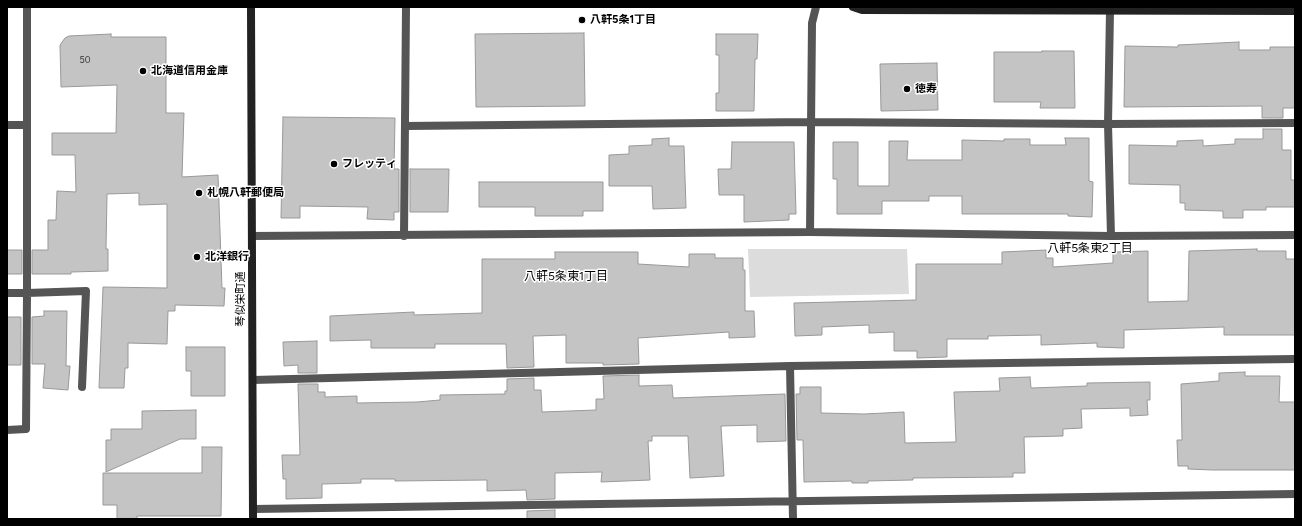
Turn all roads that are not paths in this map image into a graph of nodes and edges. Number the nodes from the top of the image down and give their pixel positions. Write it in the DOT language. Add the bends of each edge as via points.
graph roads {
  1 [pos="28,7"];
  2 [pos="251,7"];
  3 [pos="406,7"];
  4 [pos="816,7"];
  5 [pos="853,7"];
  6 [pos="1110,11"];
  7 [pos="1295,11"];
  8 [pos="811,122"];
  9 [pos="1295,123"];
  10 [pos="1108,124"];
  11 [pos="7,125"];
  12 [pos="27,125"];
  13 [pos="405,126"];
  14 [pos="810,232"];
  15 [pos="1295,235"];
  16 [pos="252,236"];
  17 [pos="404,236"];
  18 [pos="1111,236"];
  19 [pos="7,293"];
  20 [pos="27,293"];
  21 [pos="1295,359"];
  22 [pos="790,366"];
  23 [pos="253,380"];
  24 [pos="82,387"];
  25 [pos="7,430"];
  26 [pos="1295,494"];
  27 [pos="792,500"];
  28 [pos="253,509"];
  29 [pos="253,519"];
  30 [pos="793,519"];
  1 -- 12 [label="street"];
  2 -- 16 [label="main road, 琴似栄町通"];
  3 -- 13 [label="street"];
  4 -- 8 [label="street" via="812,22"];
  5 -- 6 [label="main road" via="862,10"];
  6 -- 7 [label="main road"];
  6 -- 10 [label="street"];
  8 -- 10 [label="street"];
  8 -- 13 [label="street"];
  8 -- 14 [label="street"];
  9 -- 10 [label="street"];
  10 -- 18 [label="street"];
  11 -- 12 [label="street"];
  12 -- 20 [label="street"];
  13 -- 17 [label="street"];
  14 -- 17 [label="street"];
  14 -- 18 [label="street"];
  15 -- 18 [label="street"];
  16 -- 17 [label="street"];
  16 -- 23 [label="main road, 琴似栄町通"];
  19 -- 20 [label="street"];
  20 -- 24 [label="street" via="86,291"];
  20 -- 25 [label="street" via="26,429"];
  21 -- 22 [label="street"];
  22 -- 23 [label="street"];
  22 -- 27 [label="street"];
  23 -- 28 [label="main road, 琴似栄町通"];
  26 -- 27 [label="street"];
  27 -- 28 [label="street"];
  27 -- 30 [label="street"];
  28 -- 29 [label="main road, 琴似栄町通"];
}
